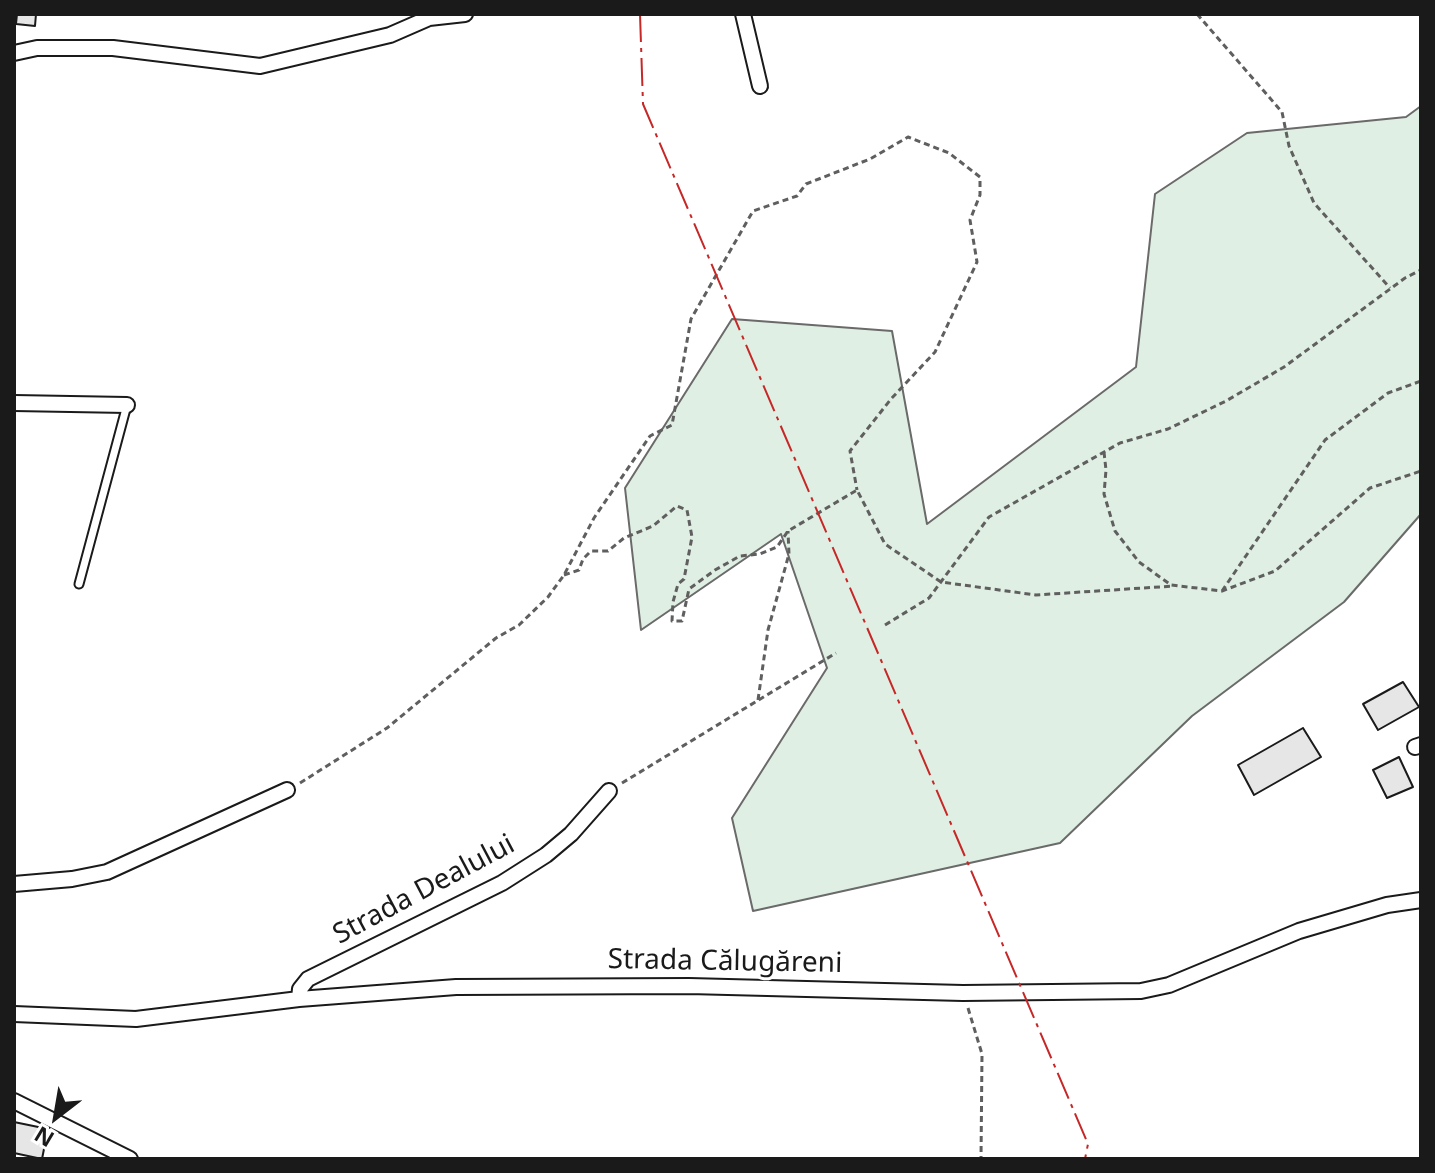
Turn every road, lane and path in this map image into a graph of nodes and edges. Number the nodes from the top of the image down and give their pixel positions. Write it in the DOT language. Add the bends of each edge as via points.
graph roads {
  1 [pos="465,14"];
  2 [pos="743,14"];
  3 [pos="1197,14"];
  4 [pos="430,16"];
  5 [pos="14,53"];
  6 [pos="760,86"];
  7 [pos="1421,270"];
  8 [pos="1390,288"];
  9 [pos="1421,381"];
  10 [pos="14,403"];
  11 [pos="127,405"];
  12 [pos="1104,452"];
  13 [pos="1421,471"];
  14 [pos="857,490"];
  15 [pos="788,531"];
  16 [pos="564,575"];
  17 [pos="941,582"];
  18 [pos="79,584"];
  19 [pos="1174,586"];
  20 [pos="1222,591"];
  21 [pos="885,625"];
  22 [pos="836,653"];
  23 [pos="758,701"];
  24 [pos="287,790"];
  25 [pos="609,791"];
  26 [pos="14,884"];
  27 [pos="1421,900"];
  28 [pos="963,993"];
  29 [pos="299,999"];
  30 [pos="14,1014"];
  31 [pos="14,1101"];
  32 [pos="130,1159"];
  33 [pos="981,1159"];
  1 -- 4 [label="street"];
  2 -- 6 [label="street"];
  3 -- 8 [label="path" via="1282,112 1289,146 1314,203"];
  4 -- 5 [label="street" via="390,35 260,66 113,48"];
  7 -- 8 [label="path"];
  8 -- 12 [label="path" via="1284,367 1226,401"];
  9 -- 20 [label="path" via="1388,393 1325,440"];
  10 -- 11 [label="street"];
  11 -- 18 [label="lane"];
  12 -- 17 [label="path" via="989,517"];
  12 -- 19 [label="path" via="1104,494 1115,531 1139,562"];
  13 -- 20 [label="path" via="1370,488 1275,571"];
  14 -- 15 [label="path"];
  14 -- 16 [label="path" via="850,451 935,352 977,262 970,220 980,195 980,177 949,153 908,137 870,159 806,184 797,196 753,211 691,319 672,425 650,436 594,518"];
  14 -- 17 [label="path" via="885,544"];
  15 -- 16 [label="path" via="777,547 740,556 689,589 682,621 672,621 673,602 684,579 692,537 687,510 677,506 608,551 591,551 579,570"];
  15 -- 23 [label="path" via="789,554 768,630"];
  16 -- 24 [label="path" via="519,625 387,728"];
  17 -- 19 [label="path" via="1036,595"];
  17 -- 21 [label="path" via="929,598"];
  19 -- 20 [label="path"];
  22 -- 23 [label="path"];
  23 -- 25 [label="path"];
  24 -- 26 [label="street" via="107,872"];
  25 -- 29 [label="street, Strada Dealului" via="546,855 502,883 308,979"];
  27 -- 28 [label="street, Strada Călugăreni" via="1299,931 1169,985 1141,991"];
  28 -- 29 [label="street, Strada Călugăreni" via="556,985"];
  28 -- 33 [label="path" via="982,1054"];
  29 -- 30 [label="street, Strada Călugăreni" via="136,1019"];
  31 -- 32 [label="street"];
}
